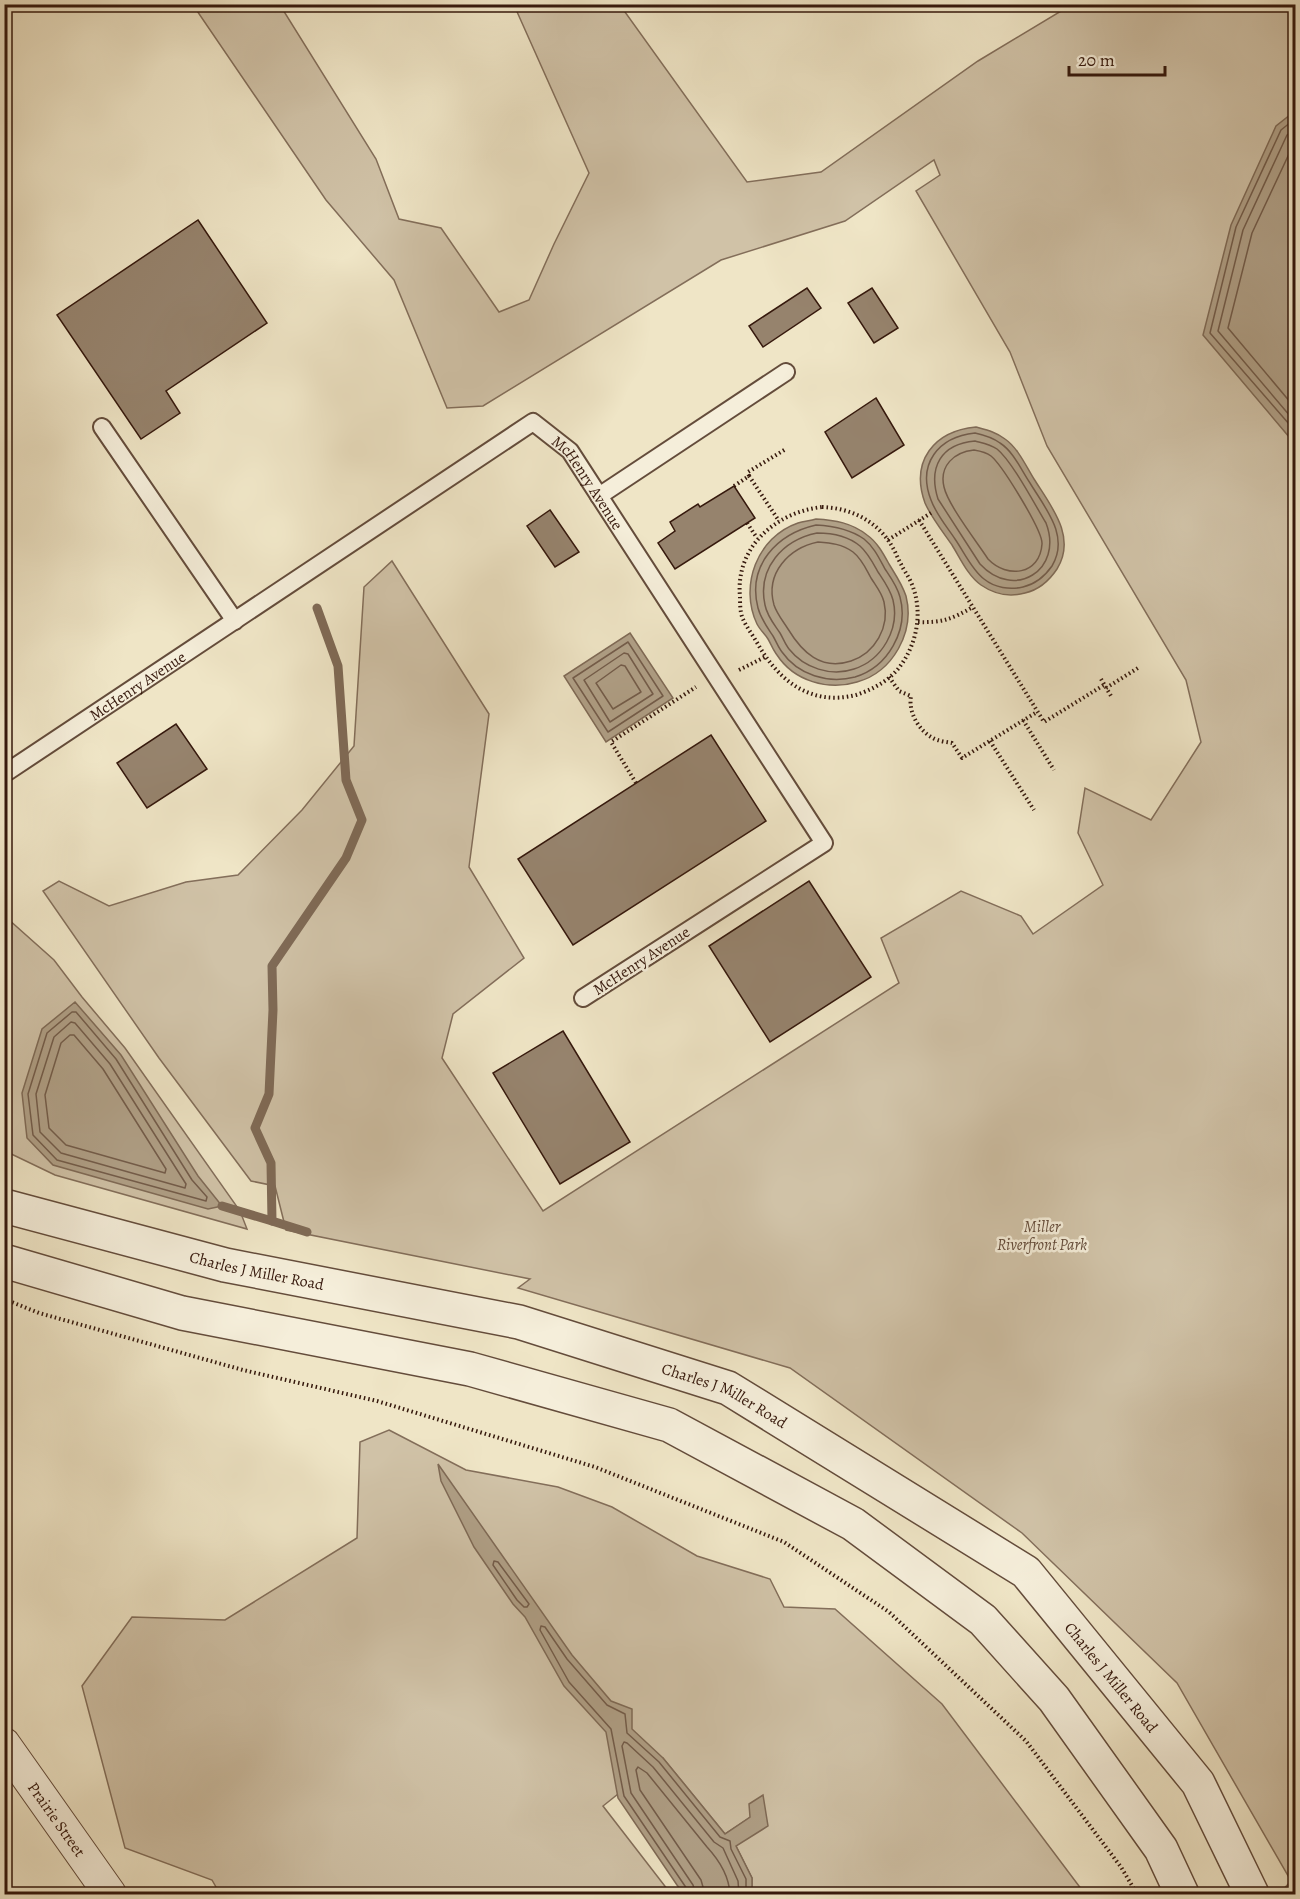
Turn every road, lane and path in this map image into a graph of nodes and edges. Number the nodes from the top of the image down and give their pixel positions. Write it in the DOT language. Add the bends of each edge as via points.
graph roads {
  1 [pos="786,372"];
  2 [pos="102,427"];
  3 [pos="786,449"];
  4 [pos="750,476"];
  5 [pos="734,486"];
  6 [pos="599,496"];
  7 [pos="931,513"];
  8 [pos="919,520"];
  9 [pos="779,521"];
  10 [pos="747,523"];
  11 [pos="757,538"];
  12 [pos="888,540"];
  13 [pos="973,607"];
  14 [pos="235,621"];
  15 [pos="918,622"];
  16 [pos="1138,669"];
  17 [pos="889,677"];
  18 [pos="1101,680"];
  19 [pos="703,683"];
  20 [pos="1105,687"];
  21 [pos="1111,696"];
  22 [pos="1037,712"];
  23 [pos="1023,720"];
  24 [pos="990,741"];
  25 [pos="1054,770"];
  26 [pos="4,774"];
  27 [pos="636,783"];
  28 [pos="1034,810"];
  29 [pos="583,998"];
  30 [pos="4,1206"];
  31 [pos="4,1261"];
  32 [pos="4,1299"];
  33 [pos="4,1744"];
  34 [pos="110,1894"];
  35 [pos="1137,1894"];
  36 [pos="1182,1894"];
  37 [pos="1252,1894"];
  1 -- 6 [label="lane"];
  2 -- 14 [label="lane"];
  3 -- 4 [label="path" via="748,472"];
  4 -- 5 [label="path"];
  4 -- 9 [label="path"];
  6 -- 14 [label="lane, McHenry Avenue" via="570,451 533,423"];
  6 -- 29 [label="lane, McHenry Avenue" via="824,843"];
  7 -- 8 [label="path"];
  8 -- 12 [label="path"];
  8 -- 13 [label="path"];
  9 -- 11 [label="path"];
  9 -- 12 [label="path" via="806,509 837,508 869,521"];
  10 -- 11 [label="path"];
  11 -- 17 [label="path" via="745,557 739,585 742,617 768,663 795,687 830,697 865,692"];
  12 -- 15 [label="path" via="910,580"];
  13 -- 15 [label="path" via="937,623"];
  13 -- 22 [label="path"];
  14 -- 26 [label="lane, McHenry Avenue"];
  15 -- 17 [label="path" via="908,655"];
  16 -- 20 [label="path"];
  17 -- 24 [label="path" via="899,691 911,696 917,724 933,738 952,743 962,758"];
  18 -- 20 [label="path"];
  19 -- 27 [label="path" via="611,742"];
  20 -- 21 [label="path"];
  20 -- 22 [label="path" via="1044,722"];
  22 -- 23 [label="path"];
  23 -- 24 [label="path"];
  23 -- 25 [label="path"];
  24 -- 28 [label="path"];
  30 -- 37 [label="street, Charles J Miller Road" via="225,1265 519,1322 728,1388 1026,1572 1198,1783"];
  31 -- 36 [label="street" via="182,1313 470,1369 669,1425 751,1469 853,1524 982,1620 1060,1708 1161,1849"];
  32 -- 35 [label="path" via="50,1316 243,1370 377,1401 595,1467 784,1542 889,1612 1026,1741"];
  33 -- 34 [label="street, Prairie Street"];
}
